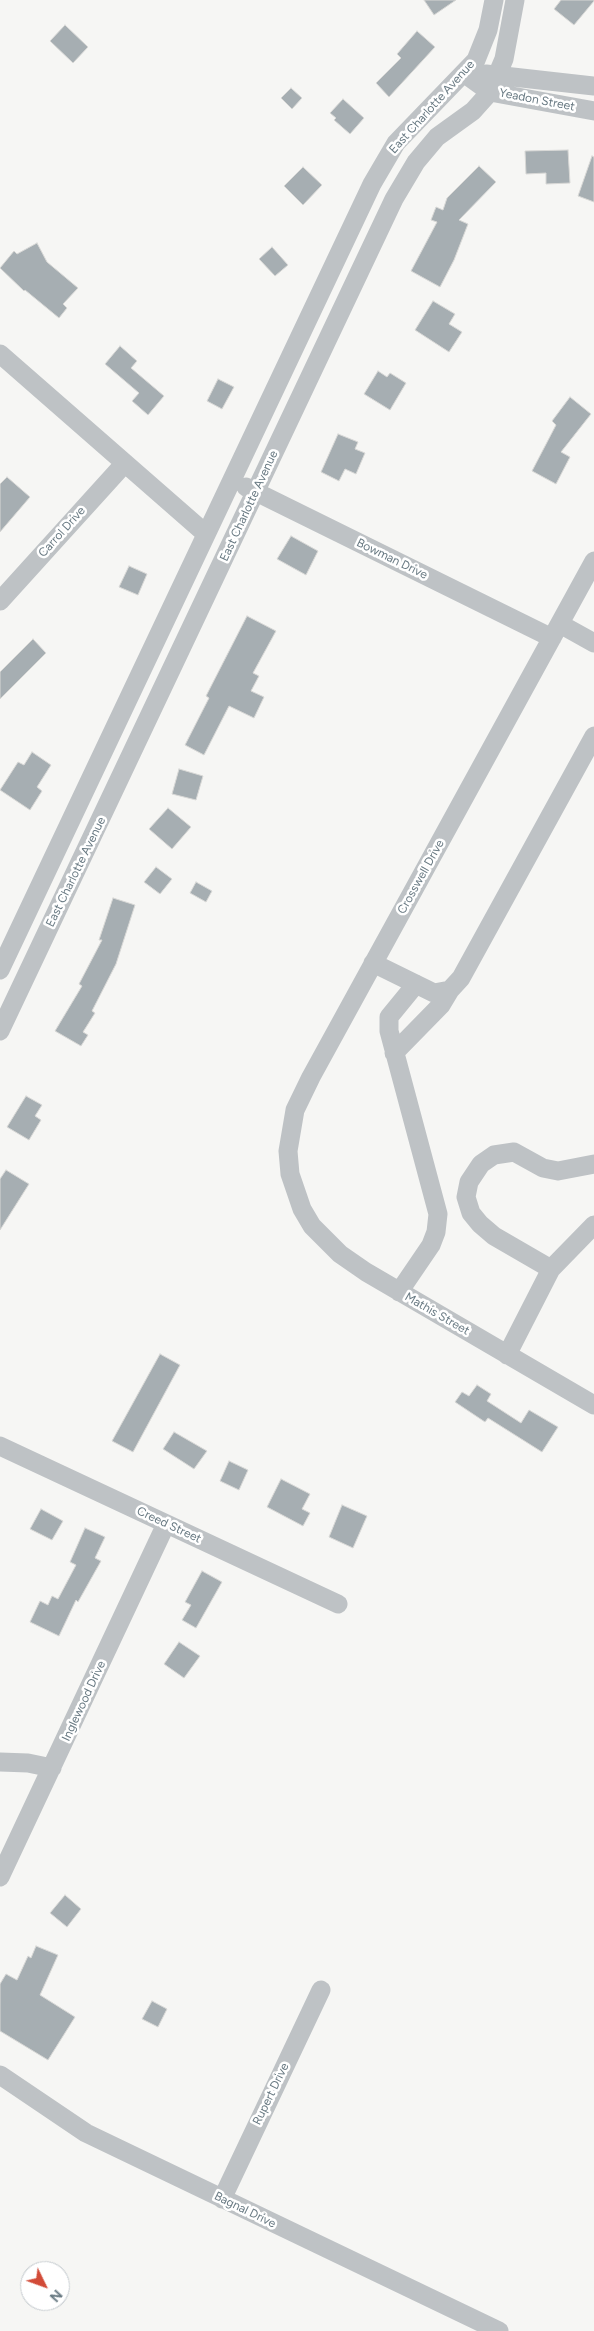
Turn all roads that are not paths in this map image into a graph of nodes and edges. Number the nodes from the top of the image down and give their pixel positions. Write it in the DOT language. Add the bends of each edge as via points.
graph roads {
  1 [pos="494,0"];
  2 [pos="515,0"];
  3 [pos="465,74"];
  4 [pos="499,74"];
  5 [pos="594,86"];
  6 [pos="490,92"];
  7 [pos="594,111"];
  8 [pos="0,354"];
  9 [pos="125,464"];
  10 [pos="231,480"];
  11 [pos="256,492"];
  12 [pos="206,534"];
  13 [pos="594,561"];
  14 [pos="0,601"];
  15 [pos="556,631"];
  16 [pos="594,643"];
  17 [pos="594,736"];
  18 [pos="373,963"];
  19 [pos="0,970"];
  20 [pos="416,984"];
  21 [pos="450,990"];
  22 [pos="0,1031"];
  23 [pos="394,1053"];
  24 [pos="594,1164"];
  25 [pos="299,1202"];
  26 [pos="594,1225"];
  27 [pos="552,1269"];
  28 [pos="399,1292"];
  29 [pos="507,1355"];
  30 [pos="594,1405"];
  31 [pos="0,1446"];
  32 [pos="166,1524"];
  33 [pos="338,1604"];
  34 [pos="0,1762"];
  35 [pos="52,1768"];
  36 [pos="0,1877"];
  37 [pos="321,1990"];
  38 [pos="0,2075"];
  39 [pos="222,2199"];
  40 [pos="499,2331"];
  1 -- 3 [label="street, East Charlotte Avenue" via="488,30 476,60"];
  2 -- 4 [label="street, East Charlotte Avenue" via="510,39"];
  3 -- 4 [label="street, Yeadon Street"];
  3 -- 6 [label="street, Yeadon Street"];
  3 -- 10 [label="street, East Charlotte Avenue" via="396,143 384,163"];
  4 -- 5 [label="street, Yeadon Street"];
  4 -- 6 [label="street, East Charlotte Avenue"];
  6 -- 7 [label="street, Yeadon Street"];
  6 -- 11 [label="street, East Charlotte Avenue" via="472,111 437,137 406,177"];
  8 -- 9 [label="street"];
  9 -- 12 [label="street"];
  9 -- 14 [label="street, Carrol Drive"];
  10 -- 11 [label="street, Bowman Drive"];
  10 -- 12 [label="street, East Charlotte Avenue"];
  11 -- 15 [label="street, Bowman Drive"];
  11 -- 22 [label="street, East Charlotte Avenue"];
  12 -- 19 [label="street, East Charlotte Avenue"];
  13 -- 15 [label="street, Crosswell Drive"];
  15 -- 16 [label="street, Bowman Drive"];
  15 -- 18 [label="street, Crosswell Drive"];
  17 -- 21 [label="street" via="461,978"];
  18 -- 20 [label="street"];
  18 -- 25 [label="street, Crosswell Drive" via="295,1110 288,1151 290,1174"];
  20 -- 21 [label="street" via="434,993"];
  20 -- 23 [label="street" via="389,1017"];
  21 -- 23 [label="street" via="441,1005"];
  23 -- 28 [label="street" via="438,1214 431,1245"];
  24 -- 27 [label="street" via="558,1171 543,1168 514,1152 494,1155 481,1164 469,1182 466,1197 471,1213 480,1224 494,1236"];
  25 -- 28 [label="street, Mathis Street" via="312,1226 340,1254"];
  26 -- 27 [label="street"];
  27 -- 29 [label="street"];
  28 -- 29 [label="street, Mathis Street"];
  29 -- 30 [label="street, Mathis Street"];
  31 -- 32 [label="street, Creed Street"];
  32 -- 33 [label="street, Creed Street"];
  32 -- 35 [label="street, Inglewood Drive"];
  34 -- 35 [label="street"];
  35 -- 36 [label="street, Inglewood Drive"];
  37 -- 39 [label="street, Rupert Drive"];
  38 -- 39 [label="street, Bagnal Drive" via="86,2133"];
  39 -- 40 [label="street, Bagnal Drive"];
}
